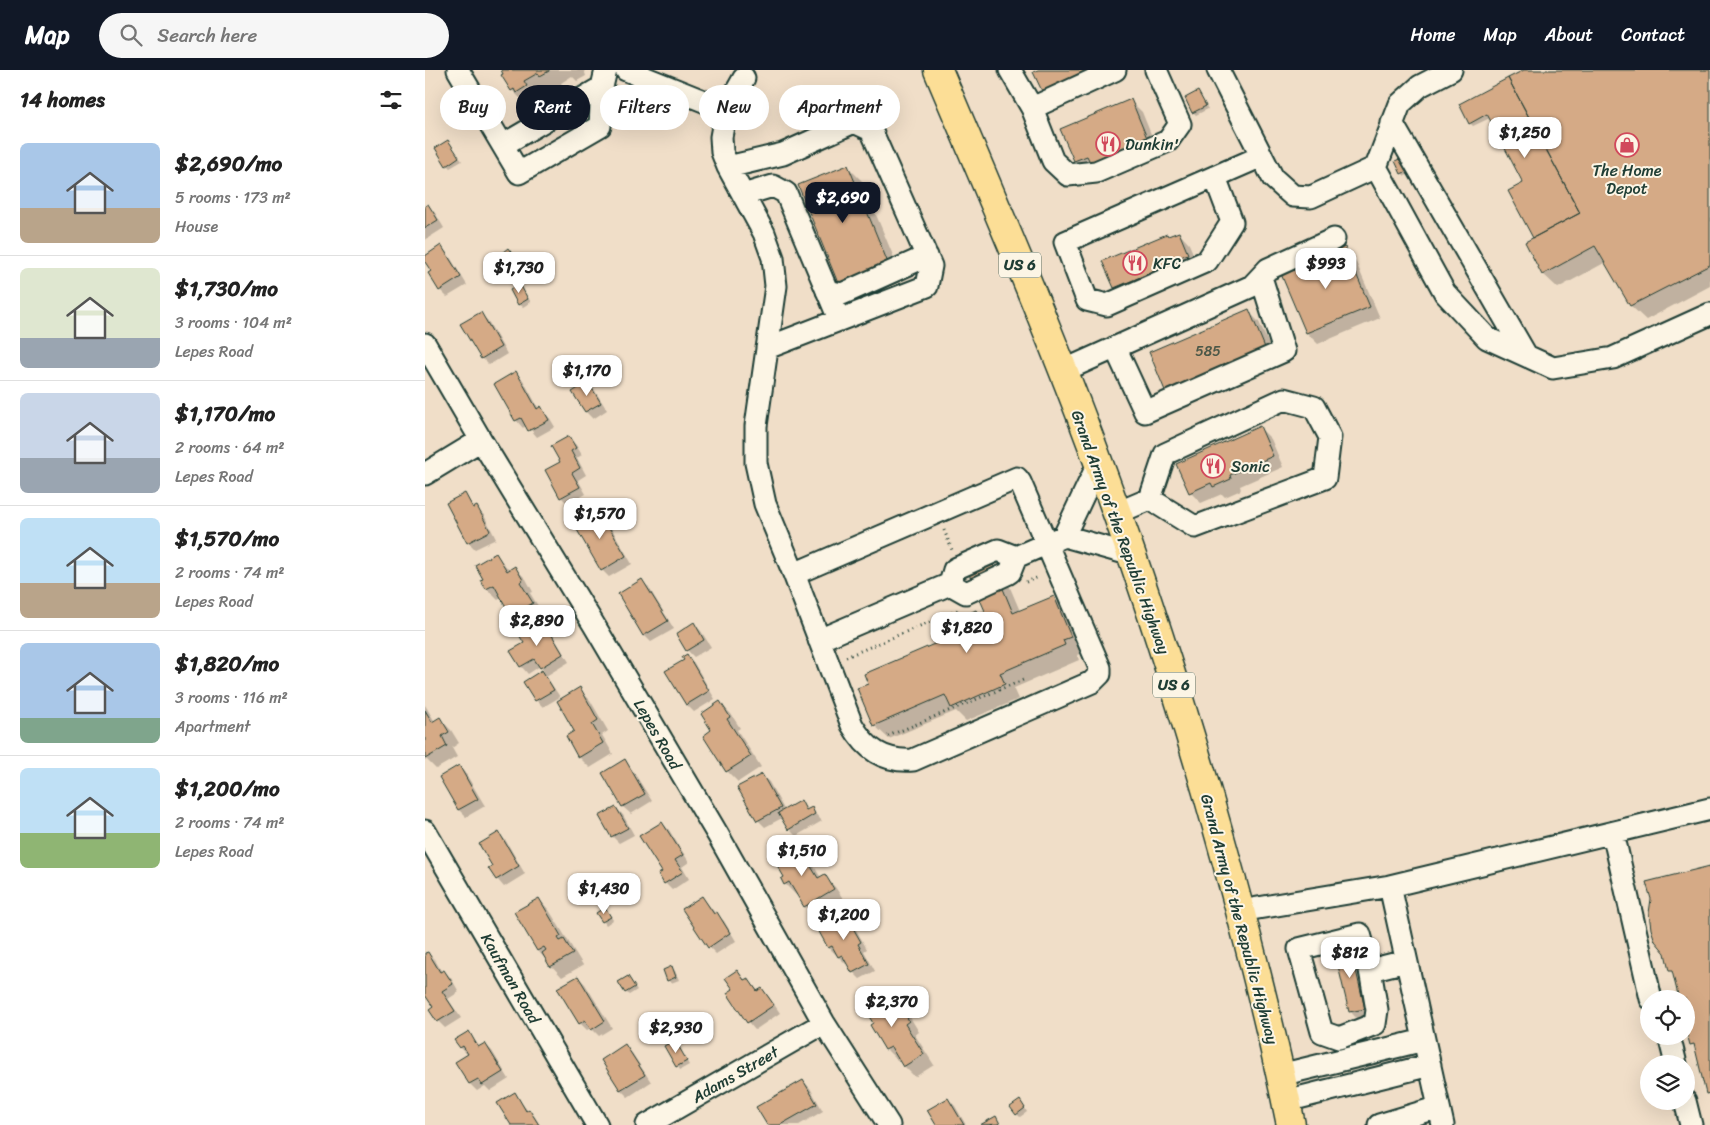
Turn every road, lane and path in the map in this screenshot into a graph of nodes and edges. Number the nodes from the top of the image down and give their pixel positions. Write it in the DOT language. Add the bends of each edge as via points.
graph roads {
  1 [pos="458,70"];
  2 [pos="626,70"];
  3 [pos="938,70"];
  4 [pos="1010,70"];
  5 [pos="1115,70"];
  6 [pos="1156,70"];
  7 [pos="1219,70"];
  8 [pos="1451,70"];
  9 [pos="749,73"];
  10 [pos="604,79"];
  11 [pos="742,85"];
  12 [pos="699,99"];
  13 [pos="1032,108"];
  14 [pos="1392,123"];
  15 [pos="722,130"];
  16 [pos="503,145"];
  17 [pos="1262,156"];
  18 [pos="728,167"];
  19 [pos="1375,168"];
  20 [pos="1215,177"];
  21 [pos="743,195"];
  22 [pos="1334,239"];
  23 [pos="927,256"];
  24 [pos="1261,277"];
  25 [pos="827,290"];
  26 [pos="1710,314"];
  27 [pos="839,320"];
  28 [pos="425,344"];
  29 [pos="1115,347"];
  30 [pos="767,348"];
  31 [pos="1525,355"];
  32 [pos="1063,371"];
  33 [pos="481,440"];
  34 [pos="1099,462"];
  35 [pos="425,474"];
  36 [pos="1150,499"];
  37 [pos="1117,514"];
  38 [pos="944,529"];
  39 [pos="1055,540"];
  40 [pos="954,555"];
  41 [pos="1132,556"];
  42 [pos="794,574"];
  43 [pos="1040,577"];
  44 [pos="1023,584"];
  45 [pos="962,608"];
  46 [pos="819,640"];
  47 [pos="839,660"];
  48 [pos="1023,680"];
  49 [pos="880,739"];
  50 [pos="1710,809"];
  51 [pos="425,831"];
  52 [pos="1613,832"];
  53 [pos="1390,886"];
  54 [pos="1240,911"];
  55 [pos="1406,960"];
  56 [pos="1370,970"];
  57 [pos="1649,990"];
  58 [pos="824,1023"];
  59 [pos="1424,1040"];
  60 [pos="1430,1065"];
  61 [pos="1280,1075"];
  62 [pos="1687,1110"];
  63 [pos="1289,1113"];
  64 [pos="1441,1116"];
  65 [pos="597,1125"];
  66 [pos="647,1125"];
  67 [pos="889,1125"];
  68 [pos="1379,1125"];
  69 [pos="1691,1125"];
  1 -- 16 [label="street"];
  2 -- 12 [label="street"];
  3 -- 32 [label="main road, Grand Army of the Republic Highway / US 6"];
  4 -- 13 [label="street"];
  5 -- 13 [label="street"];
  6 -- 13 [label="street" via="1180,124 1168,141 1096,172 1069,175 1053,161"];
  7 -- 17 [label="street"];
  8 -- 14 [label="street" via="1420,86 1400,104"];
  9 -- 11 [label="street"];
  10 -- 16 [label="street"];
  10 -- 16 [label="street" via="600,126 519,173"];
  14 -- 19 [label="street"];
  14 -- 31 [label="street"];
  15 -- 18 [label="street" via="722,152"];
  17 -- 19 [label="street" via="1273,178 1293,196 1311,197"];
  17 -- 20 [label="street"];
  18 -- 21 [label="street"];
  18 -- 23 [label="street" via="783,154 853,122 871,130"];
  19 -- 31 [label="street" via="1445,293 1487,338"];
  20 -- 20 [label="street" via="1065,242 1087,300 1107,305 1207,262 1232,222"];
  21 -- 25 [label="street" via="773,186 786,193"];
  21 -- 30 [label="street" via="764,233 773,258 775,286"];
  22 -- 24 [label="street" via="1268,269"];
  23 -- 25 [label="street" via="842,294"];
  23 -- 27 [label="street" via="931,266 927,286"];
  24 -- 29 [label="street" via="1252,286"];
  24 -- 29 [label="street" via="1284,351 1145,412"];
  25 -- 27 [label="street"];
  26 -- 31 [label="street" via="1613,358 1553,368"];
  27 -- 30 [label="street"];
  28 -- 33 [label="street, Lepes Road"];
  29 -- 32 [label="street"];
  30 -- 42 [label="street" via="756,426 756,463 765,504"];
  32 -- 34 [label="main road, Grand Army of the Republic Highway / US 6"];
  33 -- 35 [label="street"];
  33 -- 58 [label="street, Lepes Road" via="595,625"];
  34 -- 37 [label="main road, Grand Army of the Republic Highway / US 6"];
  34 -- 39 [label="street"];
  36 -- 36 [label="street" via="1195,527 1325,478 1330,438 1314,407 1285,400 1165,454"];
  36 -- 37 [label="street"];
  37 -- 41 [label="main road, Grand Army of the Republic Highway / US 6"];
  38 -- 40 [label="path"];
  39 -- 41 [label="street"];
  39 -- 42 [label="street" via="1017,478"];
  39 -- 46 [label="street" via="1015,557 998,550 954,570 950,584"];
  39 -- 46 [label="street" via="1100,674 1091,682 931,753 902,761 867,747 852,725"];
  41 -- 54 [label="main road, Grand Army of the Republic Highway / US 6" via="1161,641"];
  42 -- 46 [label="street"];
  43 -- 44 [label="path"];
  45 -- 47 [label="path"];
  48 -- 49 [label="path"];
  50 -- 52 [label="street"];
  51 -- 65 [label="street, Kaufman Road"];
  52 -- 53 [label="street"];
  52 -- 57 [label="street"];
  53 -- 54 [label="street"];
  53 -- 55 [label="street"];
  54 -- 61 [label="main road, Grand Army of the Republic Highway / US 6"];
  55 -- 56 [label="street"];
  55 -- 59 [label="street"];
  56 -- 56 [label="street" via="1360,934 1299,948 1323,1032 1339,1038 1375,1024 1377,1010"];
  58 -- 66 [label="street, Adams Street"];
  58 -- 67 [label="street, Lepes Road"];
  59 -- 60 [label="street"];
  59 -- 61 [label="street"];
  60 -- 63 [label="street"];
  60 -- 64 [label="street"];
  61 -- 63 [label="main road, Grand Army of the Republic Highway / US 6"];
  62 -- 69 [label="street"];
  64 -- 68 [label="street"];
}
